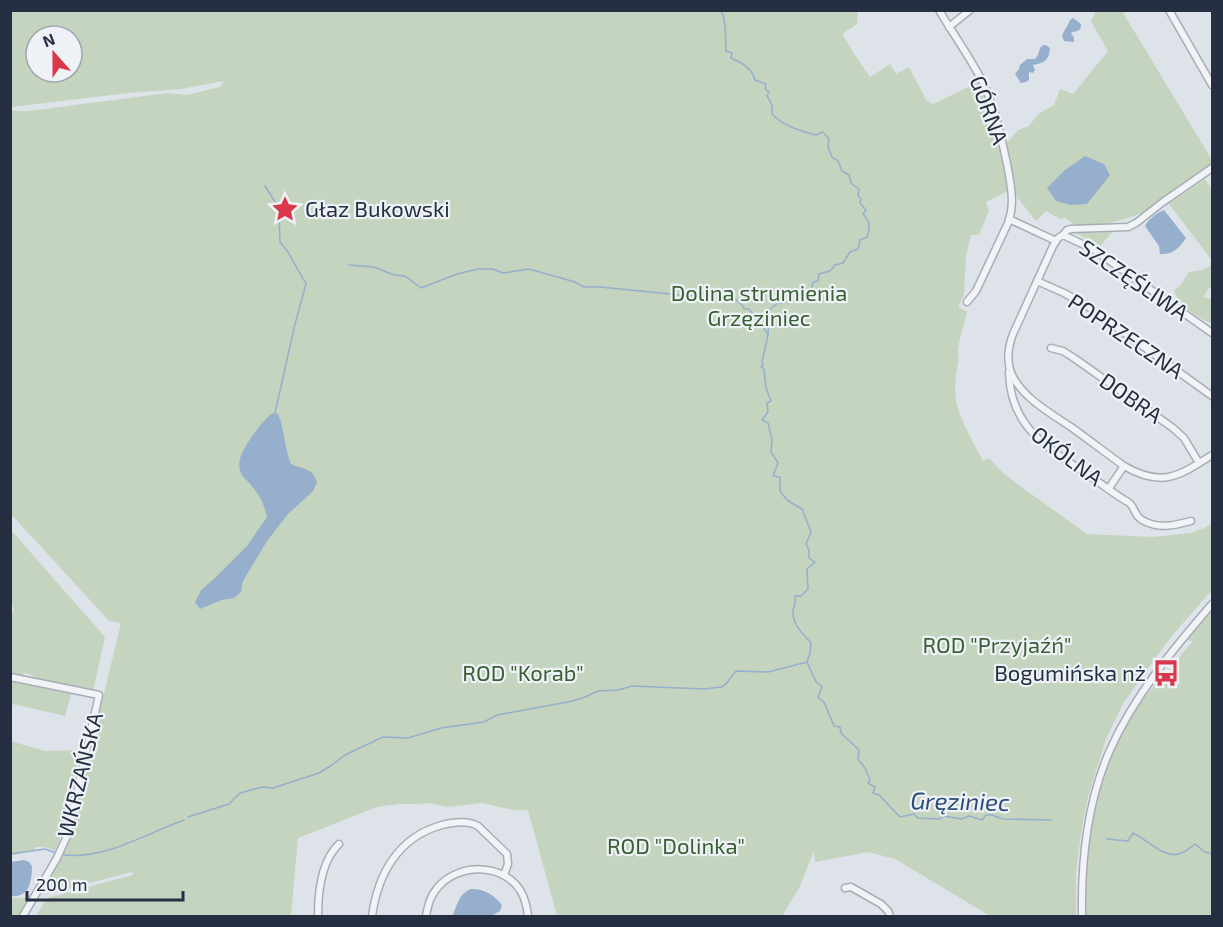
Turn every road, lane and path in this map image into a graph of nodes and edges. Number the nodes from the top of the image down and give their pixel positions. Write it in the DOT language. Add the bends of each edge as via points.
graph roads {
  1 [pos="939,10"];
  2 [pos="970,10"];
  3 [pos="1169,10"];
  4 [pos="949,27"];
  5 [pos="1212,85"];
  6 [pos="1212,168"];
  7 [pos="1010,219"];
  8 [pos="1063,235"];
  9 [pos="1056,241"];
  10 [pos="1037,281"];
  11 [pos="967,302"];
  12 [pos="1212,333"];
  13 [pos="1051,348"];
  14 [pos="1008,364"];
  15 [pos="1212,396"];
  16 [pos="1212,454"];
  17 [pos="1199,463"];
  18 [pos="1124,466"];
  19 [pos="1109,488"];
  20 [pos="1191,521"];
  21 [pos="1212,604"];
  22 [pos="10,677"];
  23 [pos="339,844"];
  24 [pos="504,875"];
  25 [pos="844,888"];
  26 [pos="23,916"];
  27 [pos="318,916"];
  28 [pos="372,916"];
  29 [pos="426,916"];
  30 [pos="528,916"];
  31 [pos="890,916"];
  32 [pos="1082,916"];
  1 -- 4 [label="street, GÓRNA"];
  2 -- 4 [label="street"];
  3 -- 5 [label="street"];
  4 -- 7 [label="street, GÓRNA" via="993,108 1013,199"];
  6 -- 8 [label="street" via="1128,227 1071,229"];
  7 -- 9 [label="street"];
  7 -- 11 [label="street, GÓRNA"];
  8 -- 9 [label="street, SZCZĘŚLIWA"];
  8 -- 12 [label="street, SZCZĘŚLIWA" via="1093,249"];
  9 -- 10 [label="street, OKÓLNA"];
  10 -- 14 [label="street, OKÓLNA" via="1011,338"];
  10 -- 15 [label="street, POPRZECZNA" via="1075,298"];
  13 -- 17 [label="street, DOBRA" via="1074,358 1173,428"];
  14 -- 18 [label="street, OKÓLNA" via="1029,397"];
  14 -- 19 [label="street, OKÓLNA" via="1012,399 1029,429"];
  16 -- 17 [label="street, OKÓLNA"];
  17 -- 18 [label="street, OKÓLNA" via="1162,478 1145,476"];
  18 -- 19 [label="street, OKÓLNA"];
  19 -- 20 [label="street" via="1149,523 1168,526"];
  21 -- 32 [label="street" via="1151,681 1110,751 1088,825"];
  22 -- 26 [label="street, WKRZAŃSKA" via="99,695 67,836"];
  23 -- 27 [label="street" via="332,851 322,877"];
  24 -- 28 [label="street" via="507,854 478,826 457,822 435,827 408,842 396,854 380,882"];
  24 -- 29 [label="street" via="481,869 453,875 433,894"];
  24 -- 30 [label="street" via="522,893"];
  25 -- 31 [label="street" via="851,887 881,904"];
}
